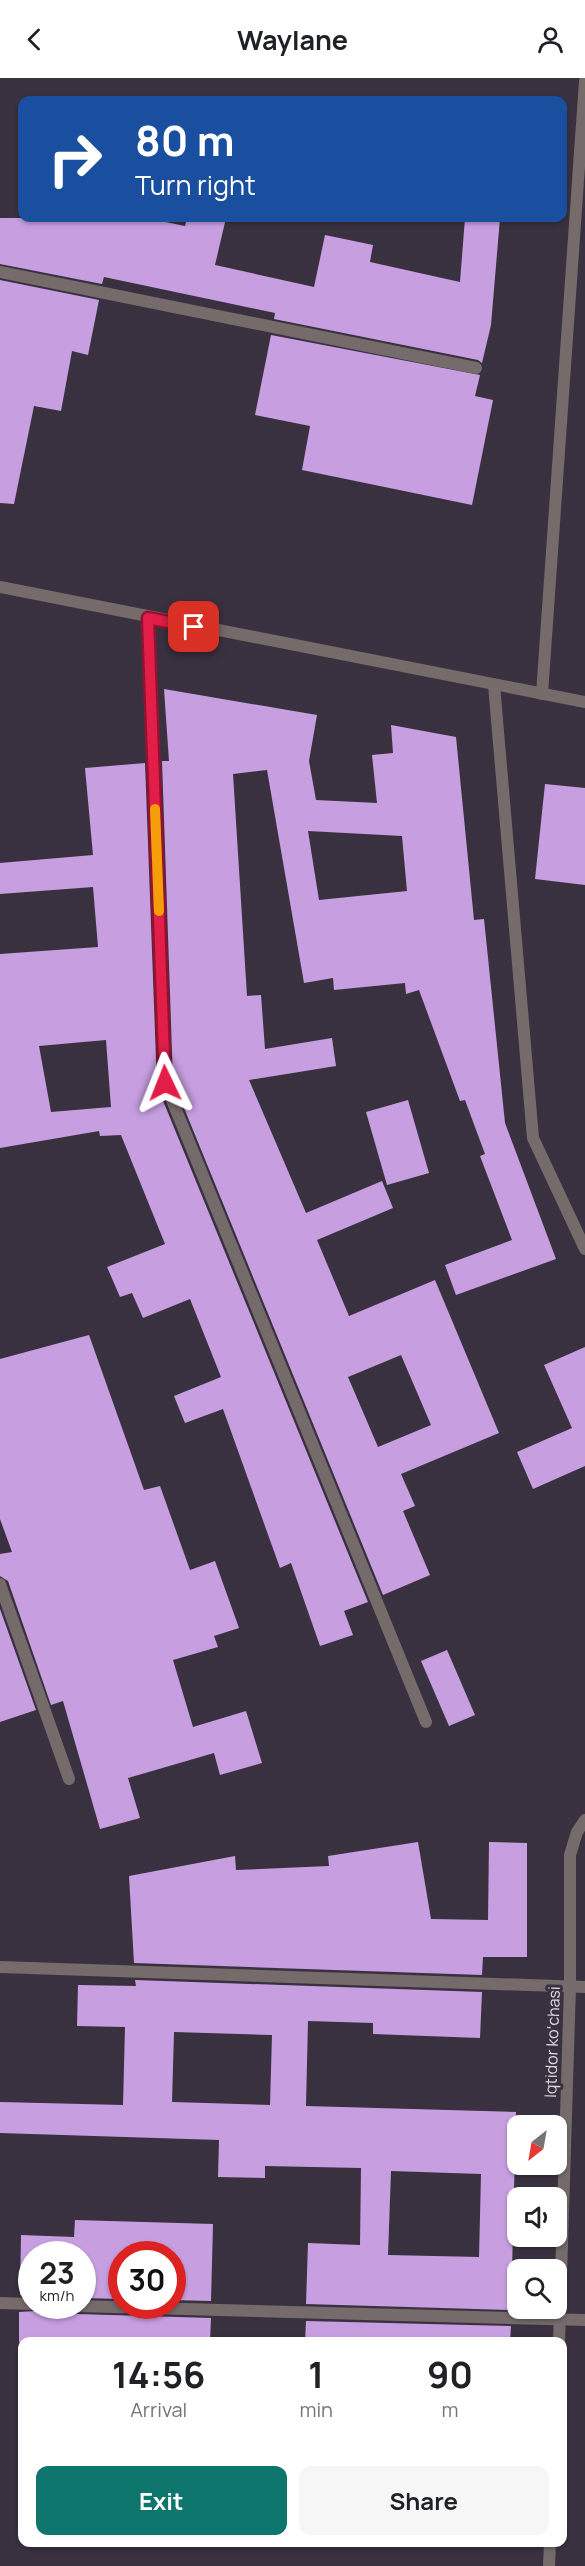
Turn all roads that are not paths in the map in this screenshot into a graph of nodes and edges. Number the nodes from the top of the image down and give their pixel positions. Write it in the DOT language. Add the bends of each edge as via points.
graph roads {
  1 [pos="585,81"];
  2 [pos="0,272"];
  3 [pos="476,368"];
  4 [pos="0,587"];
  5 [pos="148,618"];
  6 [pos="494,685"];
  7 [pos="542,694"];
  8 [pos="585,702"];
  9 [pos="585,1249"];
  10 [pos="0,1584"];
  11 [pos="426,1722"];
  12 [pos="69,1779"];
  13 [pos="585,1820"];
  14 [pos="0,1966"];
  15 [pos="570,1986"];
  16 [pos="585,1987"];
  17 [pos="562,2259"];
  18 [pos="0,2303"];
  19 [pos="18,2304"];
  20 [pos="96,2307"];
  21 [pos="507,2318"];
  22 [pos="560,2319"];
  23 [pos="585,2320"];
  24 [pos="559,2337"];
  25 [pos="550,2547"];
  26 [pos="549,2566"];
  1 -- 7 [label="street"];
  2 -- 3 [label="street"];
  4 -- 5 [label="street"];
  5 -- 6 [label="street"];
  5 -- 11 [label="street" via="165,1083"];
  6 -- 7 [label="street"];
  6 -- 9 [label="street" via="533,1138"];
  7 -- 8 [label="street"];
  10 -- 12 [label="street"];
  13 -- 15 [label="street, Iqtidor koʻchasi" via="570,1855"];
  14 -- 15 [label="street"];
  15 -- 16 [label="street"];
  15 -- 17 [label="street, Iqtidor koʻchasi"];
  18 -- 19 [label="street"];
  20 -- 21 [label="street"];
  22 -- 23 [label="street"];
  22 -- 24 [label="street, Iqtidor koʻchasi"];
  25 -- 26 [label="street"];
}
